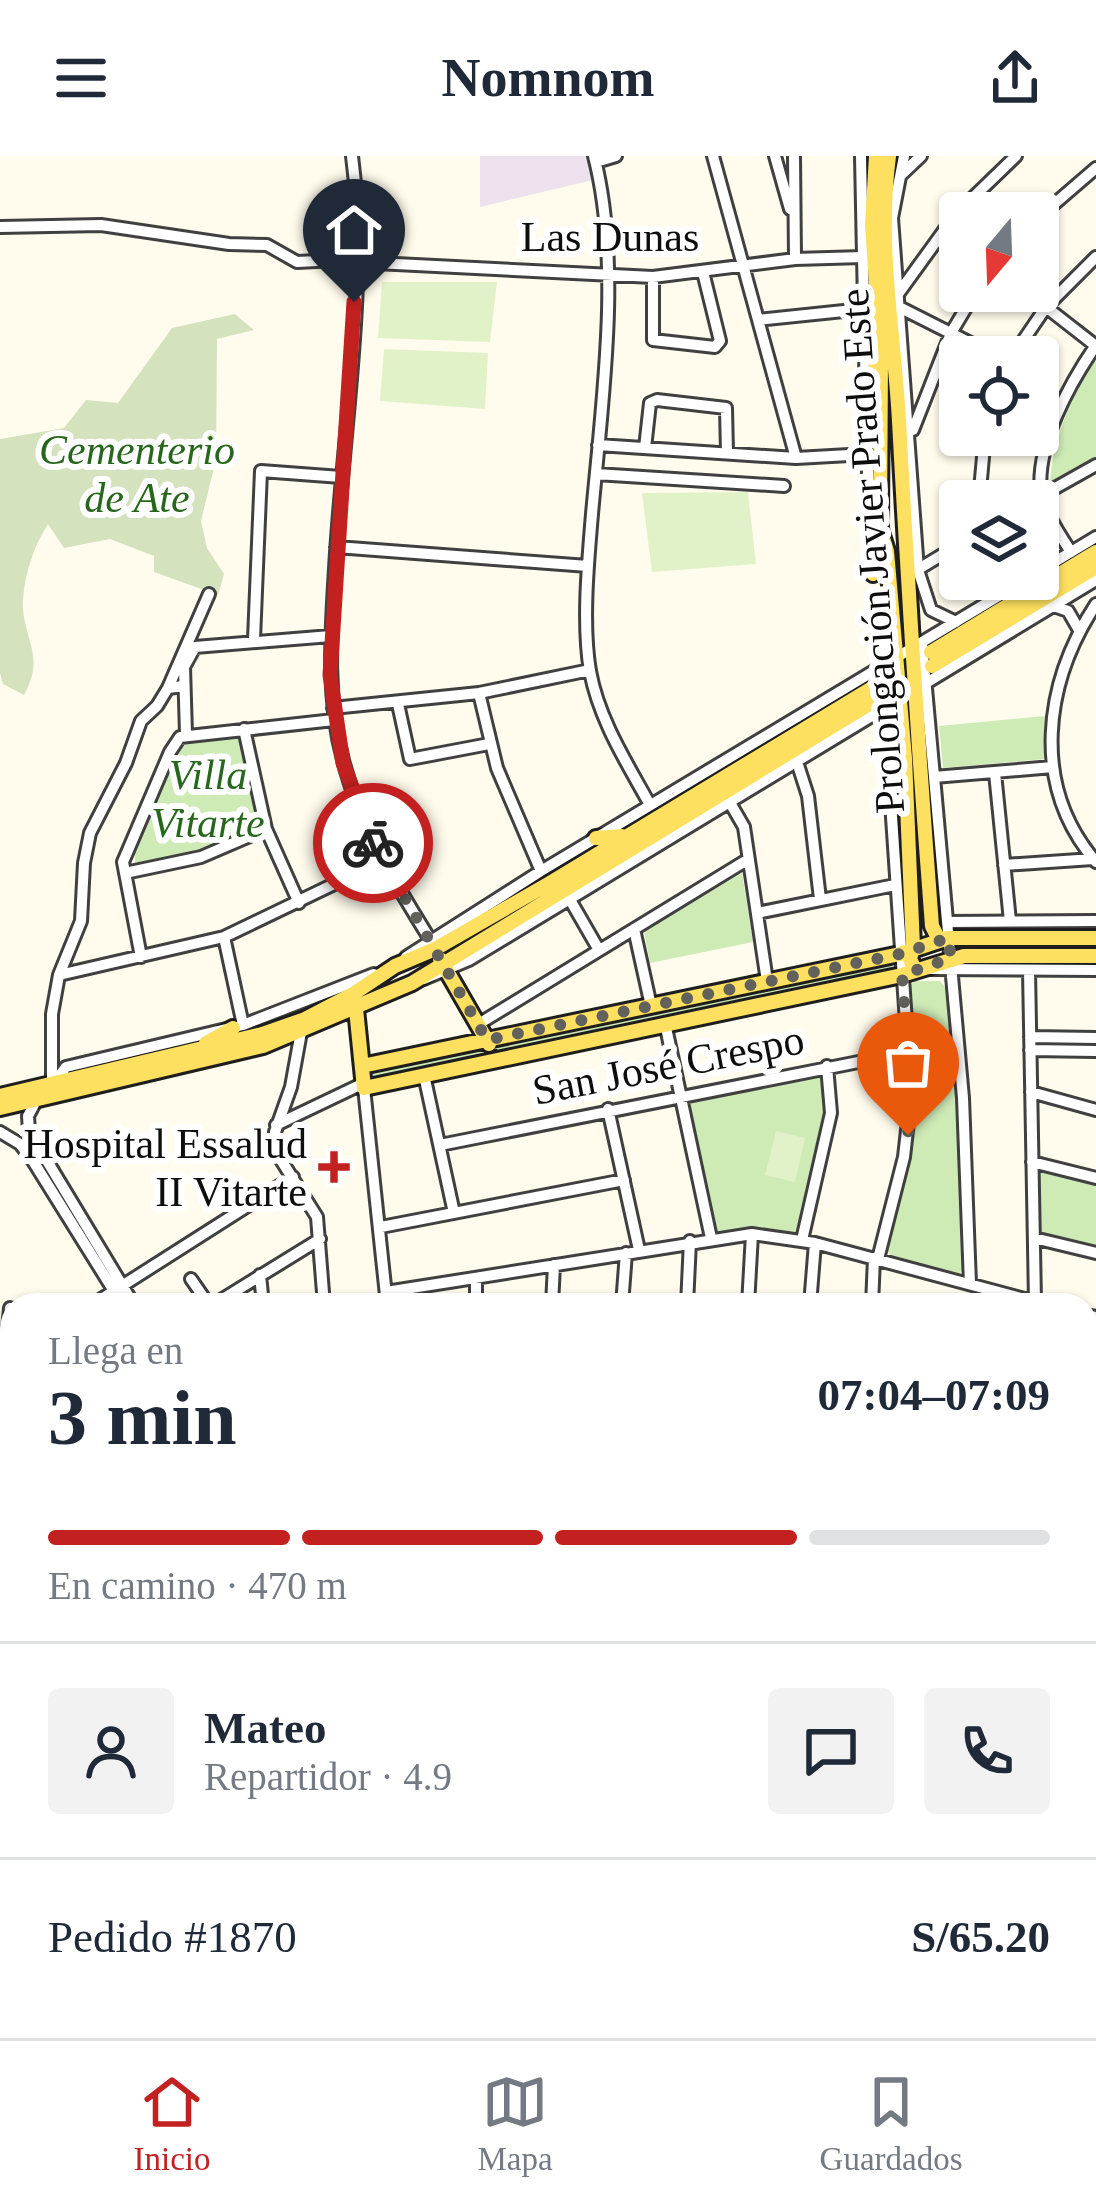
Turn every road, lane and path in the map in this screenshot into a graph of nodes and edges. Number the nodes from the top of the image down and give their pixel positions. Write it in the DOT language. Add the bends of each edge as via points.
graph roads {
  1 [pos="352,156"];
  2 [pos="616,156"];
  3 [pos="713,156"];
  4 [pos="775,156"];
  5 [pos="794,156"];
  6 [pos="861,156"];
  7 [pos="876,156"];
  8 [pos="889,156"];
  9 [pos="904,156"];
  10 [pos="921,156"];
  11 [pos="1016,156"];
  12 [pos="595,159"];
  13 [pos="1096,167"];
  14 [pos="899,176"];
  15 [pos="1059,200"];
  16 [pos="794,224"];
  17 [pos="0,227"];
  18 [pos="1096,256"];
  19 [pos="863,257"];
  20 [pos="795,259"];
  21 [pos="356,261"];
  22 [pos="742,265"];
  23 [pos="703,272"];
  24 [pos="608,274"];
  25 [pos="653,277"];
  26 [pos="1059,294"];
  27 [pos="899,300"];
  28 [pos="863,309"];
  29 [pos="964,312"];
  30 [pos="1053,312"];
  31 [pos="758,320"];
  32 [pos="951,333"];
  33 [pos="957,336"];
  34 [pos="1096,345"];
  35 [pos="880,357"];
  36 [pos="905,369"];
  37 [pos="932,382"];
  38 [pos="866,387"];
  39 [pos="904,417"];
  40 [pos="910,436"];
  41 [pos="598,445"];
  42 [pos="645,448"];
  43 [pos="727,453"];
  44 [pos="867,454"];
  45 [pos="796,458"];
  46 [pos="1096,464"];
  47 [pos="881,467"];
  48 [pos="596,474"];
  49 [pos="341,477"];
  50 [pos="901,477"];
  51 [pos="1040,480"];
  52 [pos="1059,485"];
  53 [pos="784,486"];
  54 [pos="1059,533"];
  55 [pos="1096,537"];
  56 [pos="903,542"];
  57 [pos="336,548"];
  58 [pos="885,548"];
  59 [pos="1071,552"];
  60 [pos="1096,552"];
  61 [pos="939,559"];
  62 [pos="1059,559"];
  63 [pos="588,566"];
  64 [pos="1096,568"];
  65 [pos="873,574"];
  66 [pos="1096,580"];
  67 [pos="905,583"];
  68 [pos="209,594"];
  69 [pos="992,600"];
  70 [pos="1096,604"];
  71 [pos="1054,606"];
  72 [pos="956,622"];
  73 [pos="1079,630"];
  74 [pos="331,636"];
  75 [pos="254,639"];
  76 [pos="924,653"];
  77 [pos="896,659"];
  78 [pos="590,670"];
  79 [pos="183,686"];
  80 [pos="168,688"];
  81 [pos="878,691"];
  82 [pos="479,693"];
  83 [pos="912,693"];
  84 [pos="398,704"];
  85 [pos="333,714"];
  86 [pos="244,729"];
  87 [pos="186,734"];
  88 [pos="929,735"];
  89 [pos="903,737"];
  90 [pos="489,744"];
  91 [pos="797,762"];
  92 [pos="919,763"];
  93 [pos="1053,766"];
  94 [pos="995,773"];
  95 [pos="934,777"];
  96 [pos="729,801"];
  97 [pos="650,806"];
  98 [pos="924,828"];
  99 [pos="266,829"];
  100 [pos="1096,836"];
  101 [pos="596,838"];
  102 [pos="631,841"];
  103 [pos="1084,846"];
  104 [pos="941,854"];
  105 [pos="747,860"];
  106 [pos="1095,860"];
  107 [pos="382,861"];
  108 [pos="1004,866"];
  109 [pos="615,870"];
  110 [pos="541,871"];
  111 [pos="125,873"];
  112 [pos="895,885"];
  113 [pos="517,886"];
  114 [pos="568,898"];
  115 [pos="820,899"];
  116 [pos="299,903"];
  117 [pos="757,913"];
  118 [pos="506,916"];
  119 [pos="540,916"];
  120 [pos="1010,921"];
  121 [pos="1096,921"];
  122 [pos="634,929"];
  123 [pos="945,933"];
  124 [pos="224,937"];
  125 [pos="1096,938"];
  126 [pos="599,950"];
  127 [pos="906,951"];
  128 [pos="439,956"];
  129 [pos="1096,956"];
  130 [pos="141,957"];
  131 [pos="951,964"];
  132 [pos="395,966"];
  133 [pos="1029,970"];
  134 [pos="1096,970"];
  135 [pos="912,971"];
  136 [pos="59,975"];
  137 [pos="767,981"];
  138 [pos="651,1006"];
  139 [pos="356,1009"];
  140 [pos="665,1024"];
  141 [pos="476,1025"];
  142 [pos="238,1026"];
  143 [pos="302,1032"];
  144 [pos="1096,1038"];
  145 [pos="487,1040"];
  146 [pos="1030,1043"];
  147 [pos="191,1051"];
  148 [pos="1096,1051"];
  149 [pos="909,1052"];
  150 [pos="495,1059"];
  151 [pos="362,1066"];
  152 [pos="827,1066"];
  153 [pos="424,1075"];
  154 [pos="53,1085"];
  155 [pos="364,1085"];
  156 [pos="1031,1093"];
  157 [pos="0,1096"];
  158 [pos="682,1096"];
  159 [pos="38,1097"];
  160 [pos="0,1108"];
  161 [pos="608,1109"];
  162 [pos="1096,1110"];
  163 [pos="276,1125"];
  164 [pos="27,1126"];
  165 [pos="0,1132"];
  166 [pos="440,1145"];
  167 [pos="1032,1162"];
  168 [pos="293,1177"];
  169 [pos="1096,1178"];
  170 [pos="624,1180"];
  171 [pos="454,1213"];
  172 [pos="381,1227"];
  173 [pos="752,1234"];
  174 [pos="711,1238"];
  175 [pos="1034,1238"];
  176 [pos="320,1239"];
  177 [pos="690,1241"];
  178 [pos="808,1241"];
  179 [pos="632,1251"];
  180 [pos="1096,1253"];
  181 [pos="876,1258"];
  182 [pos="554,1270"];
  183 [pos="260,1275"];
  184 [pos="476,1278"];
  185 [pos="191,1279"];
  186 [pos="970,1284"];
  187 [pos="118,1288"];
  188 [pos="110,1293"];
  189 [pos="123,1293"];
  190 [pos="202,1293"];
  191 [pos="231,1293"];
  192 [pos="261,1293"];
  193 [pos="323,1293"];
  194 [pos="386,1293"];
  195 [pos="408,1293"];
  196 [pos="476,1293"];
  197 [pos="553,1293"];
  198 [pos="624,1293"];
  199 [pos="688,1293"];
  200 [pos="749,1293"];
  201 [pos="810,1293"];
  202 [pos="873,1293"];
  203 [pos="993,1293"];
  204 [pos="1040,1293"];
  1 -- 21 [label="street"];
  2 -- 12 [label="street"];
  3 -- 22 [label="street"];
  4 -- 16 [label="street"];
  5 -- 16 [label="street"];
  6 -- 19 [label="street, Prolongación Javier Prado Este"];
  7 -- 35 [label="main road, Prolongación Javier Prado Este"];
  8 -- 39 [label="main road, Prolongación Javier Prado Este" via="882,243"];
  9 -- 14 [label="street, Prolongación Javier Prado Este"];
  10 -- 14 [label="street"];
  11 -- 27 [label="street" via="956,214"];
  12 -- 24 [label="street" via="608,213"];
  13 -- 15 [label="street"];
  14 -- 27 [label="street, Prolongación Javier Prado Este" via="892,218"];
  16 -- 20 [label="street"];
  17 -- 21 [label="street, Las Dunas" via="101,225 267,245 297,262"];
  18 -- 26 [label="street"];
  19 -- 20 [label="street, Las Dunas"];
  19 -- 28 [label="street, Prolongación Javier Prado Este"];
  20 -- 22 [label="street, Las Dunas"];
  21 -- 24 [label="street, Las Dunas"];
  21 -- 49 [label="street"];
  22 -- 23 [label="street, Las Dunas"];
  22 -- 31 [label="street"];
  23 -- 25 [label="street, Las Dunas"];
  23 -- 25 [label="street" via="715,347 653,340"];
  24 -- 25 [label="street, Las Dunas"];
  24 -- 41 [label="street"];
  27 -- 32 [label="street"];
  27 -- 36 [label="street, Prolongación Javier Prado Este"];
  28 -- 31 [label="street"];
  28 -- 38 [label="street, Prolongación Javier Prado Este"];
  29 -- 32 [label="street"];
  30 -- 34 [label="street"];
  31 -- 45 [label="street"];
  32 -- 33 [label="street"];
  32 -- 37 [label="street"];
  34 -- 51 [label="street" via="1054,424"];
  35 -- 38 [label="main road"];
  35 -- 47 [label="main road, Prolongación Javier Prado Este"];
  36 -- 37 [label="street"];
  36 -- 39 [label="street, Prolongación Javier Prado Este"];
  37 -- 40 [label="street"];
  38 -- 44 [label="street, Prolongación Javier Prado Este"];
  39 -- 40 [label="street, Prolongación Javier Prado Este"];
  39 -- 50 [label="main road, Prolongación Javier Prado Este"];
  40 -- 67 [label="street, Prolongación Javier Prado Este"];
  41 -- 42 [label="street"];
  41 -- 48 [label="street"];
  42 -- 43 [label="street"];
  42 -- 43 [label="street" via="657,400 727,408"];
  43 -- 45 [label="street"];
  44 -- 45 [label="street"];
  44 -- 65 [label="street, Prolongación Javier Prado Este"];
  46 -- 52 [label="street"];
  47 -- 50 [label="main road" via="892,465"];
  47 -- 58 [label="main road, Prolongación Javier Prado Este"];
  48 -- 53 [label="street"];
  48 -- 63 [label="street"];
  49 -- 57 [label="street"];
  49 -- 75 [label="street" via="261,471"];
  50 -- 56 [label="main road, Prolongación Javier Prado Este"];
  54 -- 59 [label="street"];
  55 -- 59 [label="street"];
  56 -- 58 [label="main road"];
  56 -- 67 [label="main road, Prolongación Javier Prado Este"];
  57 -- 63 [label="street"];
  57 -- 74 [label="street"];
  58 -- 65 [label="main road"];
  58 -- 67 [label="main road, Prolongación Javier Prado Este"];
  59 -- 62 [label="street"];
  60 -- 76 [label="main road"];
  61 -- 67 [label="street"];
  63 -- 78 [label="street"];
  64 -- 76 [label="main road"];
  66 -- 71 [label="street"];
  67 -- 72 [label="street, Prolongación Javier Prado Este"];
  67 -- 76 [label="main road, Prolongación Javier Prado Este"];
  67 -- 77 [label="main road, Prolongación Javier Prado Este"];
  68 -- 80 [label="street"];
  69 -- 72 [label="street"];
  70 -- 73 [label="street"];
  71 -- 73 [label="street" via="1068,611"];
  71 -- 83 [label="street"];
  72 -- 76 [label="street"];
  73 -- 93 [label="street" via="1054,704"];
  74 -- 75 [label="street"];
  74 -- 85 [label="street"];
  75 -- 79 [label="street" via="195,647"];
  76 -- 77 [label="street"];
  76 -- 83 [label="main road, Prolongación Javier Prado Este"];
  77 -- 83 [label="main road, Prolongación Javier Prado Este"];
  77 -- 97 [label="street"];
  78 -- 82 [label="street"];
  78 -- 97 [label="street" via="611,734"];
  79 -- 80 [label="street"];
  79 -- 87 [label="street"];
  80 -- 136 [label="street" via="140,721 90,833 81,921"];
  81 -- 102 [label="main road"];
  82 -- 84 [label="street"];
  82 -- 90 [label="street"];
  83 -- 88 [label="street, Prolongación Javier Prado Este"];
  83 -- 89 [label="main road, Prolongación Javier Prado Este"];
  83 -- 91 [label="street"];
  83 -- 92 [label="main road, Prolongación Javier Prado Este"];
  84 -- 85 [label="street"];
  84 -- 90 [label="street" via="410,760"];
  85 -- 86 [label="street"];
  85 -- 107 [label="street" via="347,778"];
  86 -- 87 [label="street"];
  86 -- 99 [label="street"];
  87 -- 111 [label="street" via="170,752"];
  88 -- 92 [label="main road"];
  88 -- 95 [label="street, Prolongación Javier Prado Este"];
  89 -- 112 [label="street, Prolongación Javier Prado Este" via="890,788"];
  89 -- 127 [label="main road, Prolongación Javier Prado Este"];
  90 -- 110 [label="street"];
  91 -- 96 [label="street"];
  91 -- 115 [label="street"];
  92 -- 98 [label="main road, Prolongación Javier Prado Este"];
  93 -- 94 [label="street"];
  93 -- 103 [label="street"];
  94 -- 95 [label="street"];
  94 -- 108 [label="street"];
  95 -- 104 [label="street, Prolongación Javier Prado Este"];
  96 -- 105 [label="street" via="744,827"];
  96 -- 109 [label="street"];
  97 -- 101 [label="street"];
  98 -- 104 [label="main road"];
  98 -- 123 [label="main road, Prolongación Javier Prado Este" via="932,926"];
  99 -- 111 [label="street" via="201,857"];
  99 -- 116 [label="street"];
  100 -- 103 [label="street"];
  101 -- 102 [label="main road"];
  101 -- 110 [label="street"];
  102 -- 109 [label="main road"];
  102 -- 118 [label="main road"];
  103 -- 106 [label="street"];
  104 -- 123 [label="street, Prolongación Javier Prado Este"];
  105 -- 117 [label="street"];
  105 -- 122 [label="street"];
  106 -- 108 [label="street"];
  107 -- 116 [label="street"];
  107 -- 128 [label="street"];
  108 -- 120 [label="street"];
  109 -- 114 [label="street"];
  110 -- 113 [label="street"];
  111 -- 130 [label="street"];
  112 -- 115 [label="street"];
  112 -- 127 [label="street, Prolongación Javier Prado Este"];
  113 -- 118 [label="main road"];
  113 -- 128 [label="street"];
  114 -- 119 [label="street"];
  114 -- 126 [label="street"];
  115 -- 117 [label="street"];
  116 -- 124 [label="street"];
  117 -- 137 [label="street"];
  118 -- 119 [label="main road"];
  118 -- 128 [label="main road"];
  119 -- 128 [label="street"];
  120 -- 121 [label="street"];
  120 -- 123 [label="street"];
  122 -- 126 [label="street"];
  122 -- 138 [label="street"];
  123 -- 125 [label="main road"];
  123 -- 127 [label="main road"];
  123 -- 131 [label="street, Prolongación Javier Prado Este"];
  124 -- 130 [label="street"];
  124 -- 142 [label="street"];
  126 -- 141 [label="street"];
  127 -- 135 [label="main road, Prolongación Javier Prado Este"];
  127 -- 137 [label="main road"];
  128 -- 132 [label="main road"];
  128 -- 139 [label="main road" via="412,983"];
  128 -- 141 [label="main road"];
  129 -- 131 [label="main road"];
  130 -- 136 [label="street"];
  131 -- 133 [label="street"];
  131 -- 135 [label="main road"];
  131 -- 186 [label="street, Prolongación Javier Prado Este"];
  132 -- 142 [label="street"];
  132 -- 147 [label="main road" via="305,1019"];
  133 -- 134 [label="street"];
  133 -- 146 [label="street"];
  135 -- 140 [label="main road"];
  135 -- 149 [label="street, Prolongación Javier Prado Este"];
  136 -- 154 [label="street"];
  137 -- 138 [label="main road"];
  138 -- 145 [label="main road"];
  139 -- 143 [label="main road"];
  139 -- 151 [label="main road"];
  140 -- 150 [label="main road"];
  140 -- 158 [label="street"];
  141 -- 145 [label="main road"];
  142 -- 147 [label="main road"];
  142 -- 154 [label="street" via="66,1067"];
  143 -- 159 [label="main road"];
  143 -- 163 [label="street"];
  144 -- 146 [label="street"];
  145 -- 150 [label="main road"];
  145 -- 151 [label="main road"];
  146 -- 148 [label="street"];
  146 -- 156 [label="street"];
  147 -- 154 [label="main road"];
  149 -- 152 [label="street, San José Crespo"];
  149 -- 181 [label="street, Prolongación Javier Prado Este" via="908,1135"];
  150 -- 153 [label="main road"];
  151 -- 155 [label="main road"];
  152 -- 158 [label="street, San José Crespo"];
  152 -- 178 [label="street" via="831,1112"];
  153 -- 155 [label="main road"];
  153 -- 166 [label="street"];
  154 -- 157 [label="main road"];
  155 -- 163 [label="street"];
  155 -- 172 [label="street"];
  156 -- 162 [label="street"];
  156 -- 167 [label="street"];
  158 -- 161 [label="street, San José Crespo"];
  158 -- 174 [label="street"];
  159 -- 160 [label="main road"];
  159 -- 164 [label="street"];
  161 -- 166 [label="street, San José Crespo"];
  161 -- 170 [label="street"];
  163 -- 168 [label="street" via="281,1160"];
  164 -- 165 [label="street"];
  164 -- 187 [label="street"];
  165 -- 187 [label="street" via="33,1161"];
  166 -- 171 [label="street"];
  167 -- 169 [label="street"];
  167 -- 175 [label="street"];
  168 -- 176 [label="street"];
  168 -- 187 [label="street"];
  170 -- 171 [label="street"];
  170 -- 179 [label="street"];
  171 -- 172 [label="street"];
  172 -- 194 [label="street"];
  173 -- 174 [label="street"];
  173 -- 178 [label="street"];
  173 -- 200 [label="street"];
  174 -- 177 [label="street"];
  175 -- 180 [label="street"];
  175 -- 204 [label="street"];
  176 -- 183 [label="street"];
  176 -- 193 [label="street"];
  177 -- 179 [label="street"];
  177 -- 199 [label="street"];
  178 -- 181 [label="street"];
  178 -- 201 [label="street"];
  179 -- 182 [label="street"];
  179 -- 198 [label="street"];
  181 -- 186 [label="street"];
  181 -- 202 [label="street, Prolongación Javier Prado Este"];
  182 -- 184 [label="street"];
  182 -- 197 [label="street"];
  183 -- 191 [label="street"];
  183 -- 192 [label="street"];
  184 -- 195 [label="street"];
  184 -- 196 [label="street"];
  185 -- 190 [label="street"];
  186 -- 203 [label="street"];
  187 -- 188 [label="street"];
  187 -- 189 [label="street"];
}
